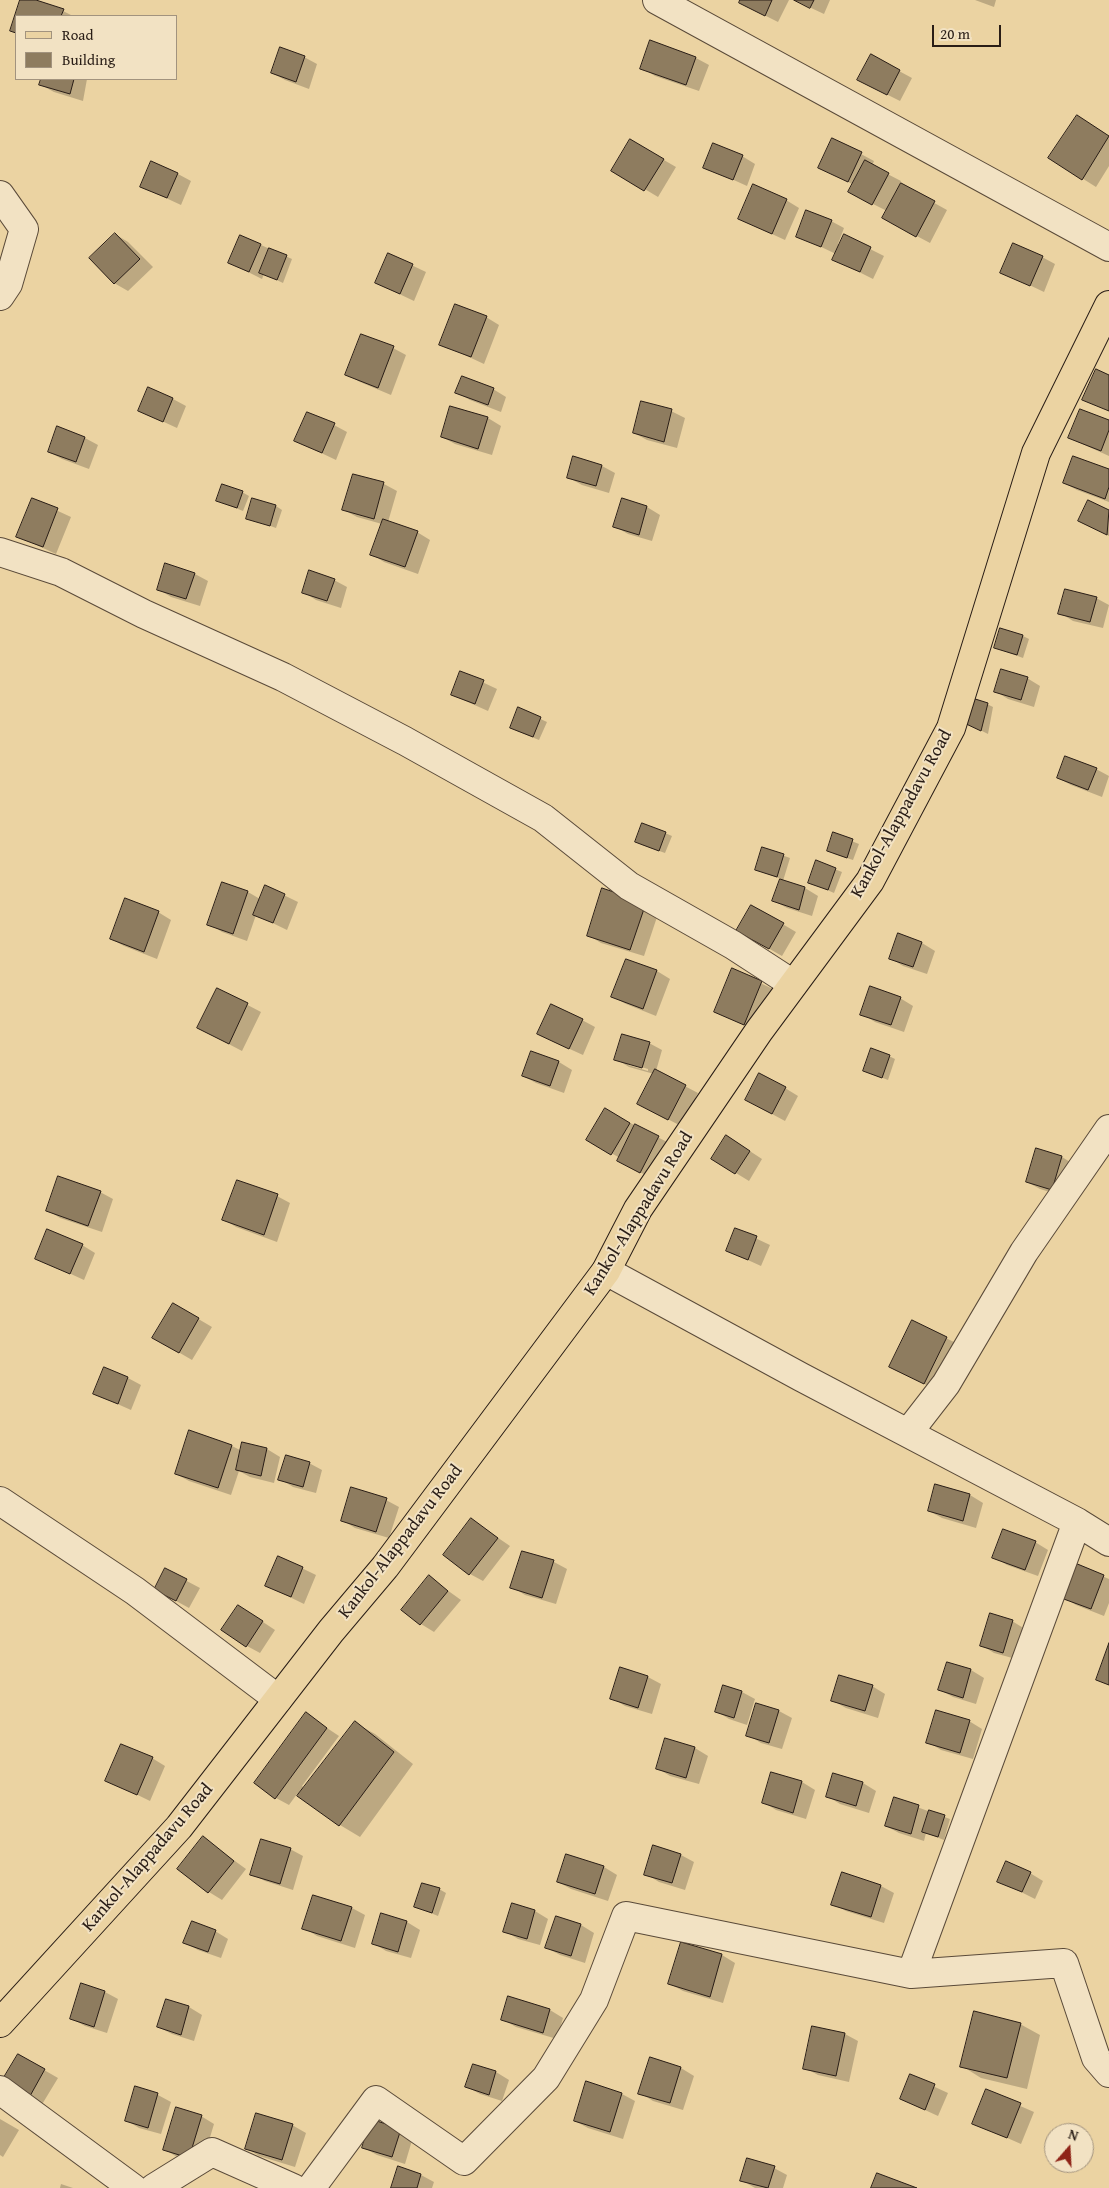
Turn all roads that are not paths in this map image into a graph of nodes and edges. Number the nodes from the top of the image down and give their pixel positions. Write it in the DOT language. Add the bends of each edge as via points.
graph roads {
  1 [pos="657,0"];
  2 [pos="0,195"];
  3 [pos="1109,247"];
  4 [pos="0,296"];
  5 [pos="1109,305"];
  6 [pos="0,552"];
  7 [pos="793,984"];
  8 [pos="1109,1129"];
  9 [pos="606,1271"];
  10 [pos="908,1433"];
  11 [pos="0,1502"];
  12 [pos="1077,1522"];
  13 [pos="1109,1542"];
  14 [pos="278,1699"];
  15 [pos="911,1974"];
  16 [pos="0,2023"];
  17 [pos="1109,2073"];
  18 [pos="0,2090"];
  19 [pos="133,2188"];
  20 [pos="154,2188"];
  21 [pos="293,2188"];
  22 [pos="311,2188"];
  1 -- 3 [label="street"];
  2 -- 4 [label="street" via="24,230 8,284"];
  5 -- 7 [label="main road, Kankol-Alappadavu Road" via="1036,454 950,728 870,881"];
  6 -- 7 [label="street" via="61,572 283,677 405,741 543,818 629,886 733,945"];
  7 -- 9 [label="main road, Kankol-Alappadavu Road" via="638,1209"];
  8 -- 10 [label="street" via="1024,1252 946,1384"];
  9 -- 10 [label="street"];
  9 -- 14 [label="main road, Kankol-Alappadavu Road" via="385,1567"];
  10 -- 12 [label="street"];
  11 -- 14 [label="street" via="135,1591"];
  12 -- 13 [label="street"];
  12 -- 15 [label="street"];
  14 -- 16 [label="main road, Kankol-Alappadavu Road" via="180,1827"];
  15 -- 17 [label="street" via="1064,1963 1096,2058"];
  15 -- 22 [label="street" via="626,1916 594,2000 546,2078 464,2160 376,2100"];
  18 -- 19 [label="street"];
  20 -- 21 [label="street" via="212,2152"];
}
